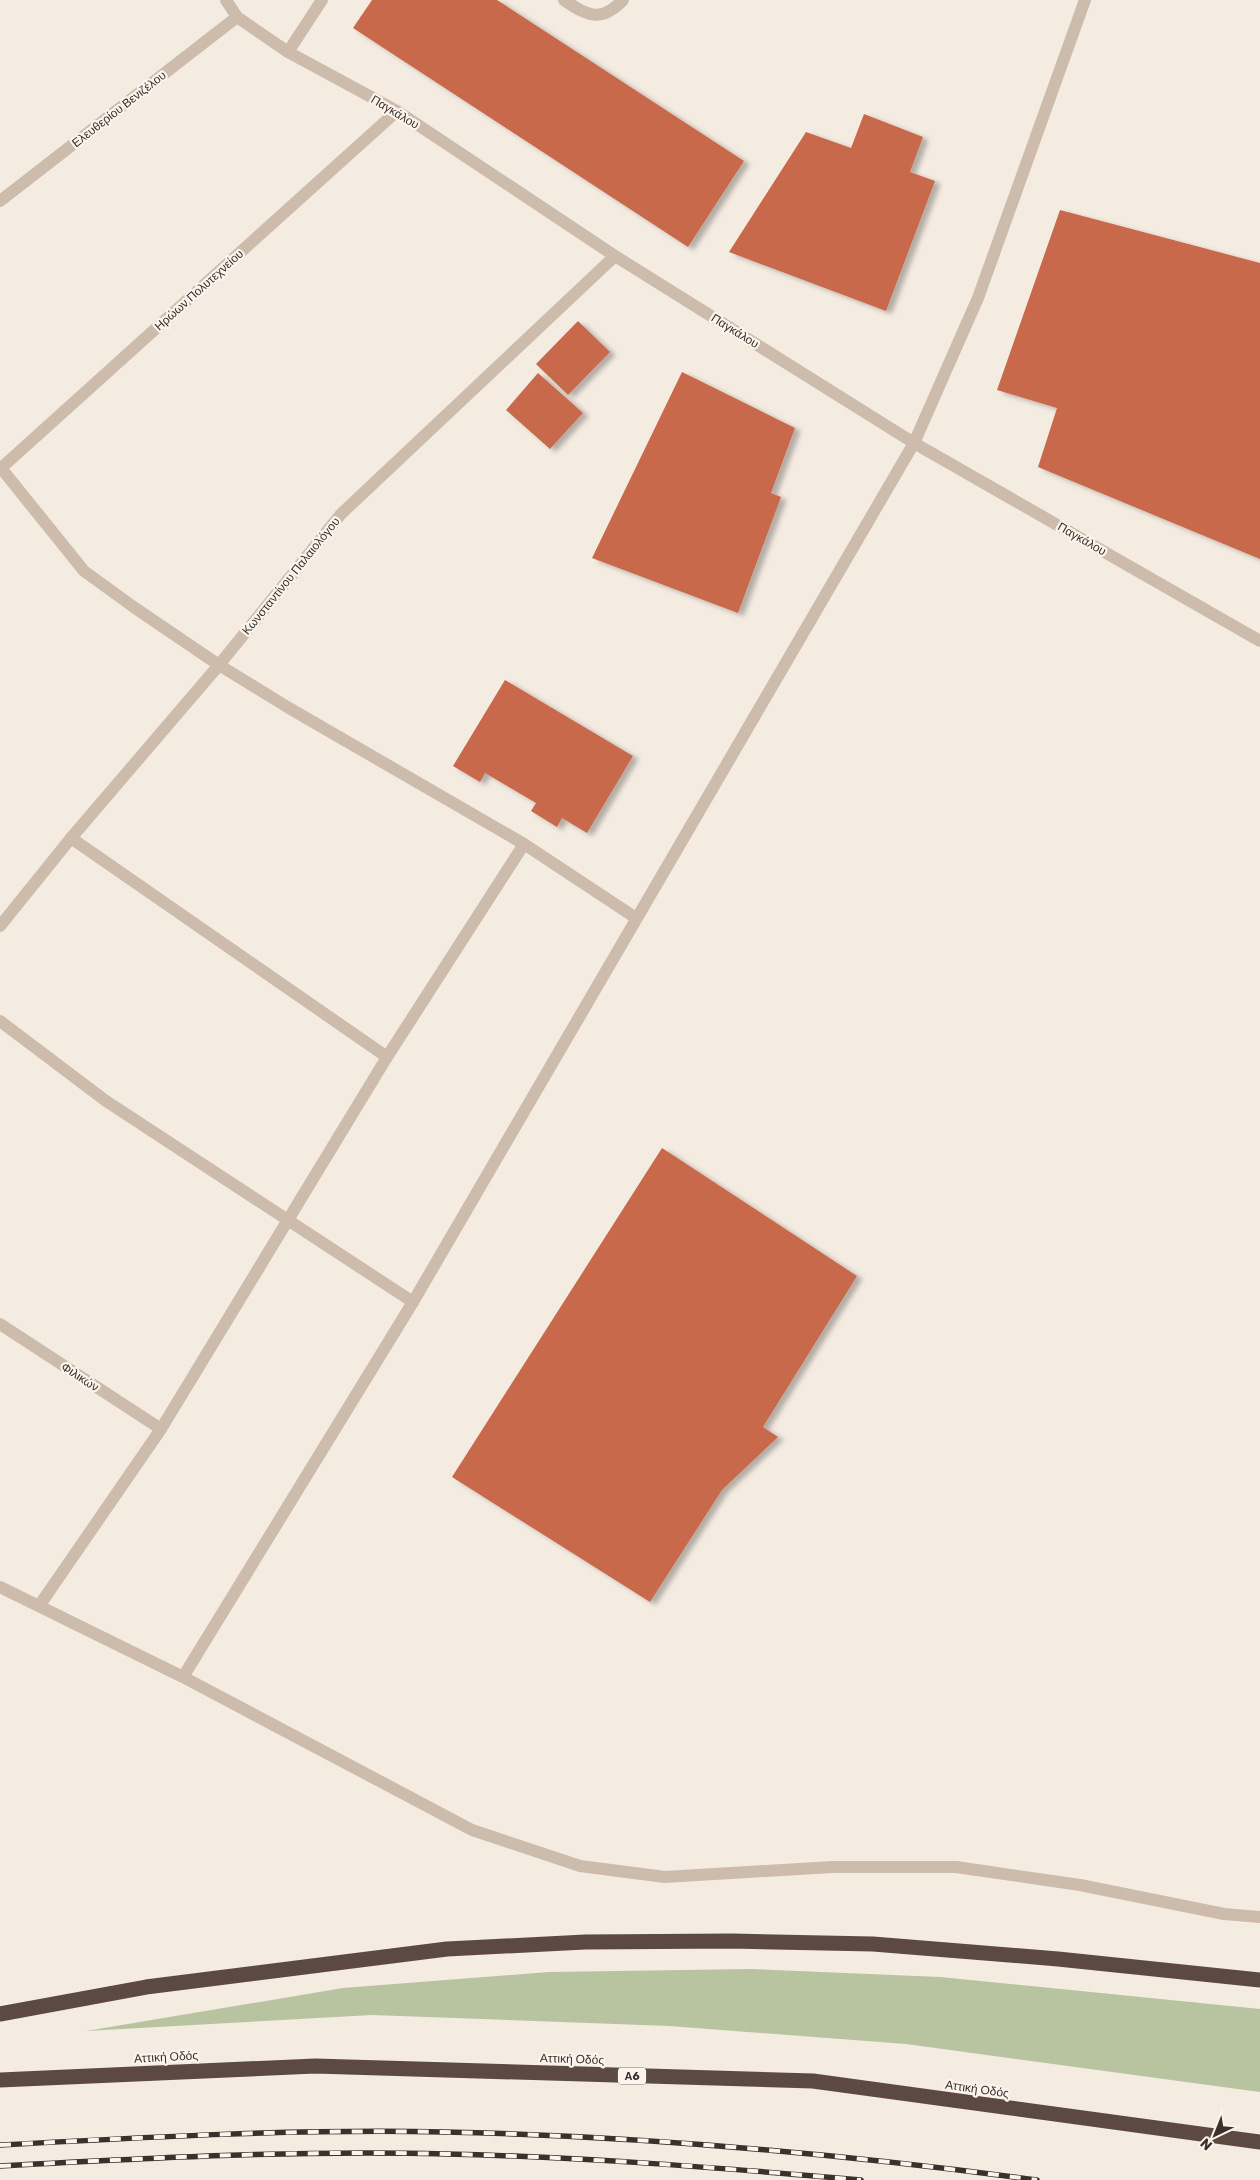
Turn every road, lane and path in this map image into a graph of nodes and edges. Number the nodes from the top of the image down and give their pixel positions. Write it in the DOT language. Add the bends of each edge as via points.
graph roads {
  1 [pos="226,0"];
  2 [pos="322,0"];
  3 [pos="564,0"];
  4 [pos="623,0"];
  5 [pos="1085,0"];
  6 [pos="237,17"];
  7 [pos="288,52"];
  8 [pos="397,111"];
  9 [pos="0,201"];
  10 [pos="615,256"];
  11 [pos="914,443"];
  12 [pos="0,468"];
  13 [pos="1260,641"];
  14 [pos="219,665"];
  15 [pos="71,838"];
  16 [pos="524,844"];
  17 [pos="636,918"];
  18 [pos="0,926"];
  19 [pos="0,1021"];
  20 [pos="387,1056"];
  21 [pos="286,1220"];
  22 [pos="413,1302"];
  23 [pos="0,1324"];
  24 [pos="161,1428"];
  25 [pos="0,1587"];
  26 [pos="39,1606"];
  27 [pos="182,1678"];
  28 [pos="1260,1917"];
  29 [pos="1260,1980"];
  30 [pos="0,2014"];
  31 [pos="0,2080"];
  32 [pos="1260,2142"];
  1 -- 6 [label="street, Παγκάλου"];
  2 -- 7 [label="street"];
  3 -- 4 [label="street" via="584,14 604,14"];
  5 -- 11 [label="street" via="978,298"];
  6 -- 7 [label="street, Παγκάλου"];
  6 -- 9 [label="street, Ελευθερίου Βενιζέλου"];
  7 -- 8 [label="street, Παγκάλου"];
  8 -- 10 [label="street, Παγκάλου"];
  8 -- 12 [label="street, Ηρώων Πολυτεχνείου"];
  10 -- 11 [label="street, Παγκάλου"];
  10 -- 14 [label="street, Κωνσταντίνου Παλαιολόγου" via="341,514"];
  11 -- 13 [label="street, Παγκάλου"];
  11 -- 17 [label="street"];
  12 -- 14 [label="street" via="84,571"];
  14 -- 15 [label="street, Κωνσταντίνου Παλαιολόγου"];
  14 -- 16 [label="street"];
  15 -- 18 [label="street, Κωνσταντίνου Παλαιολόγου"];
  15 -- 20 [label="street"];
  16 -- 17 [label="street"];
  16 -- 20 [label="street"];
  17 -- 22 [label="street"];
  19 -- 21 [label="street" via="106,1101"];
  20 -- 21 [label="street"];
  21 -- 22 [label="street"];
  21 -- 24 [label="street"];
  22 -- 27 [label="street"];
  23 -- 24 [label="street, Φιλικών"];
  24 -- 26 [label="street"];
  25 -- 26 [label="street"];
  26 -- 27 [label="street"];
  27 -- 28 [label="street" via="472,1830 580,1866 665,1876 832,1867 956,1867 1080,1885 1224,1914"];
  29 -- 30 [label="highway" via="873,1944 585,1942 447,1949 146,1987"];
  31 -- 32 [label="highway, Αττική Οδός / Α6" via="315,2066 813,2081"];
}
